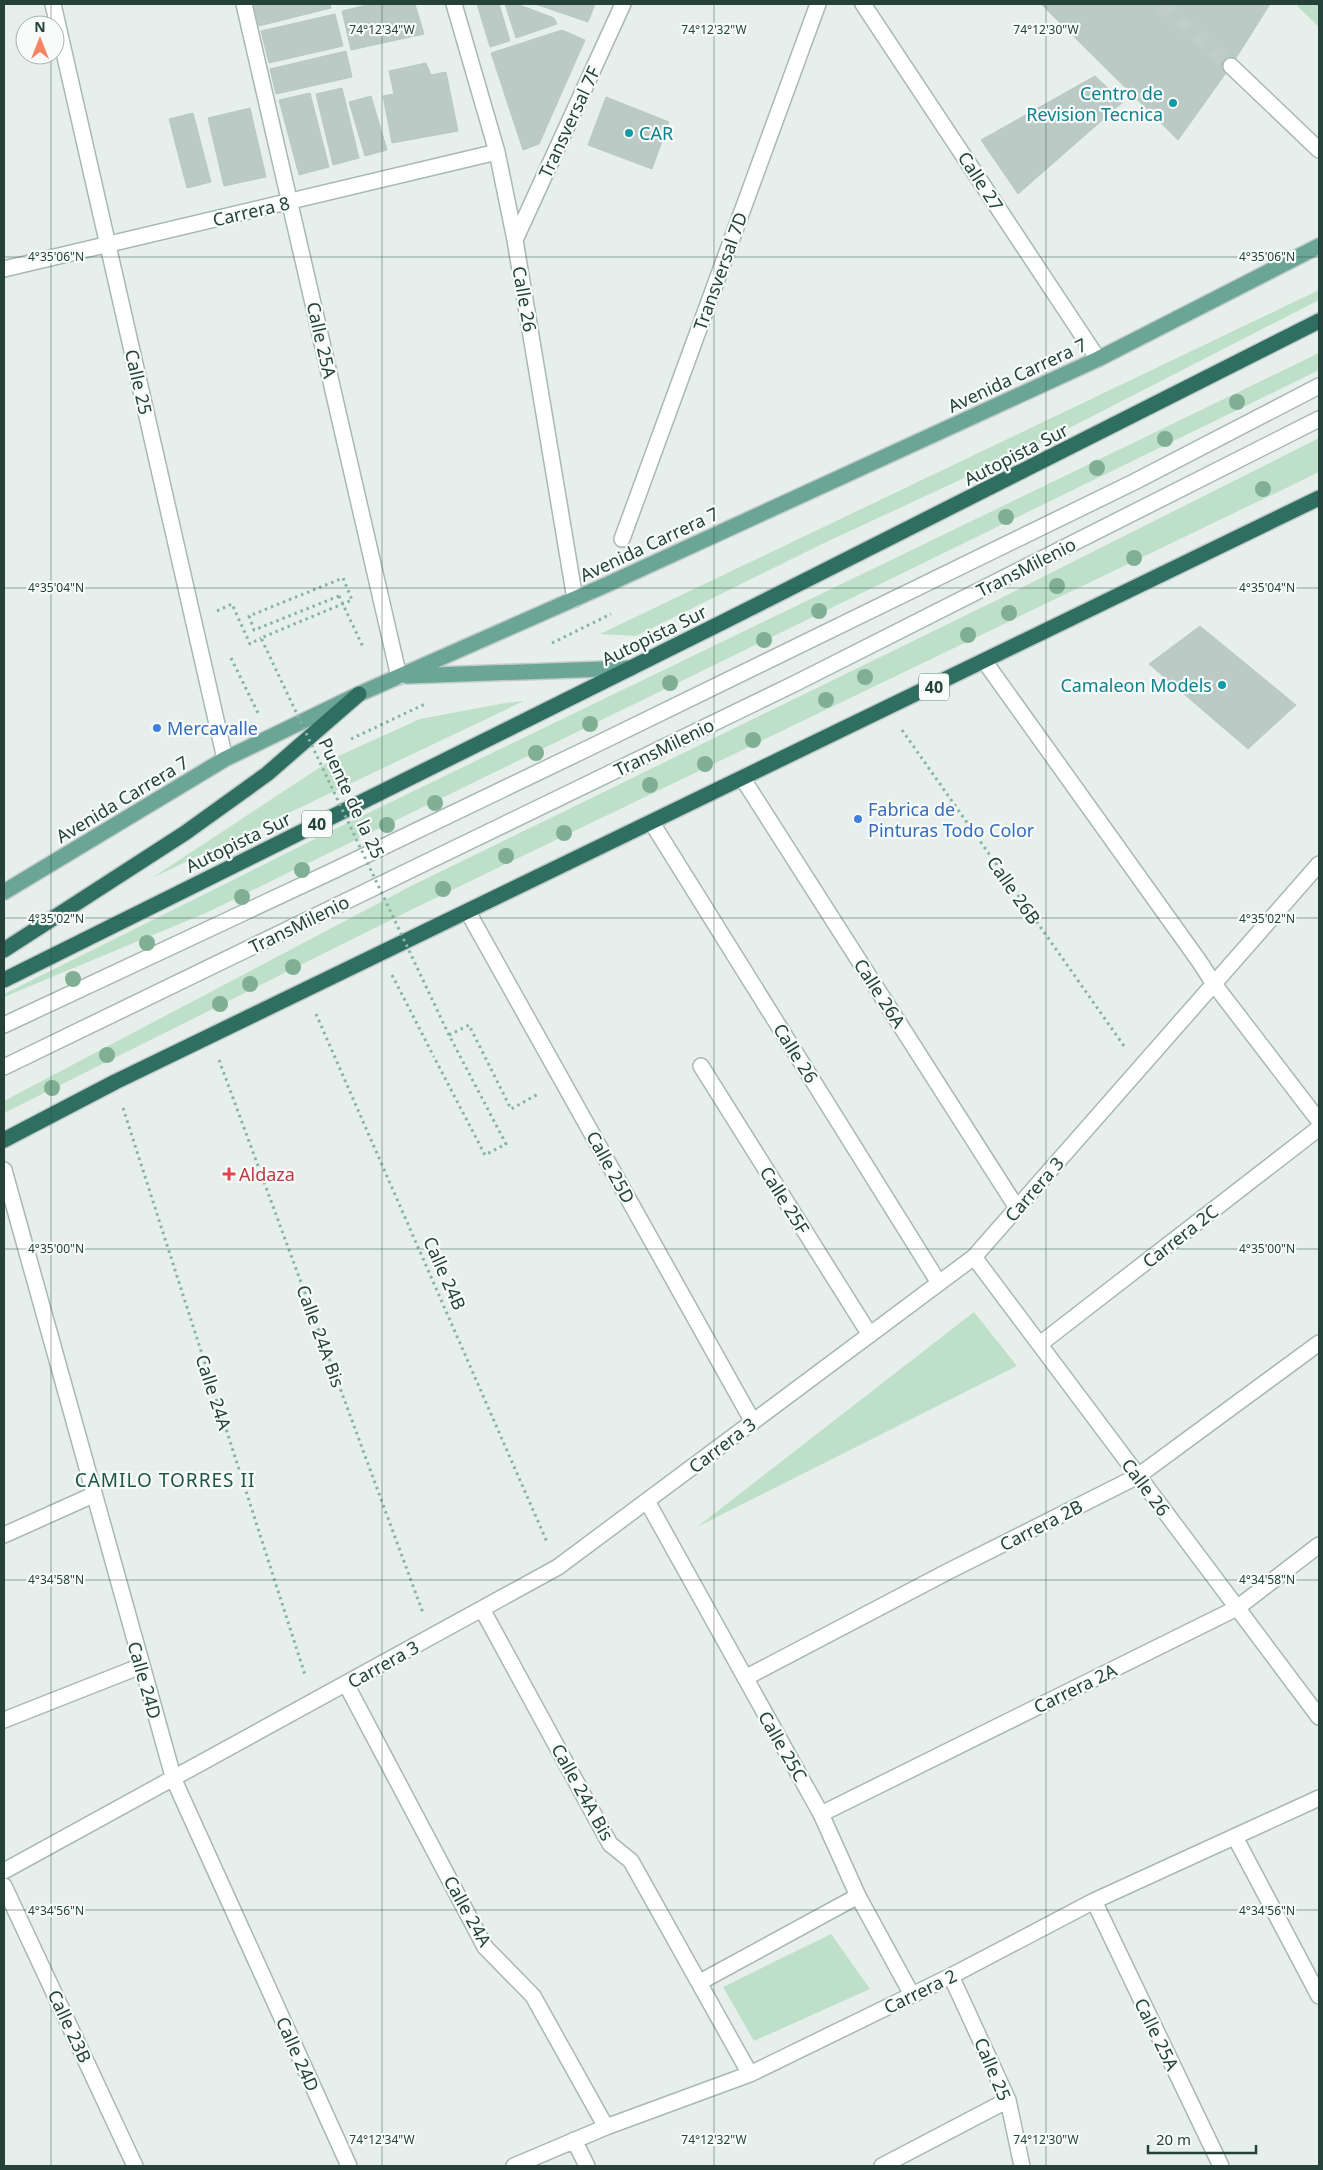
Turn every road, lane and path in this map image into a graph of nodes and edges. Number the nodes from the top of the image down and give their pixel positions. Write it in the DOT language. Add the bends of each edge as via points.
graph roads {
  1 [pos="53,4"];
  2 [pos="244,4"];
  3 [pos="454,4"];
  4 [pos="623,4"];
  5 [pos="818,4"];
  6 [pos="863,4"];
  7 [pos="1231,66"];
  8 [pos="1319,150"];
  9 [pos="498,152"];
  10 [pos="290,202"];
  11 [pos="515,240"];
  12 [pos="107,244"];
  13 [pos="1319,246"];
  14 [pos="4,269"];
  15 [pos="1319,321"];
  16 [pos="1098,359"];
  17 [pos="1319,386"];
  18 [pos="1319,419"];
  19 [pos="1319,498"];
  20 [pos="622,539"];
  21 [pos="575,599"];
  22 [pos="211,614"];
  23 [pos="261,638"];
  24 [pos="231,658"];
  25 [pos="985,662"];
  26 [pos="631,668"];
  27 [pos="399,677"];
  28 [pos="380,685"];
  29 [pos="359,694"];
  30 [pos="887,709"];
  31 [pos="412,710"];
  32 [pos="270,738"];
  33 [pos="345,742"];
  34 [pos="225,759"];
  35 [pos="743,779"];
  36 [pos="652,823"];
  37 [pos="1319,864"];
  38 [pos="4,892"];
  39 [pos="468,912"];
  40 [pos="4,950"];
  41 [pos="381,954"];
  42 [pos="4,980"];
  43 [pos="1214,984"];
  44 [pos="306,990"];
  45 [pos="4,1025"];
  46 [pos="449,1035"];
  47 [pos="210,1036"];
  48 [pos="1124,1046"];
  49 [pos="4,1066"];
  50 [pos="700,1066"];
  51 [pos="563,1081"];
  52 [pos="114,1082"];
  53 [pos="1319,1121"];
  54 [pos="1319,1128"];
  55 [pos="4,1140"];
  56 [pos="4,1170"];
  57 [pos="1017,1208"];
  58 [pos="974,1257"];
  59 [pos="940,1282"];
  60 [pos="870,1335"];
  61 [pos="1319,1343"];
  62 [pos="1040,1344"];
  63 [pos="753,1422"];
  64 [pos="1138,1476"];
  65 [pos="93,1495"];
  66 [pos="647,1501"];
  67 [pos="4,1535"];
  68 [pos="1319,1545"];
  69 [pos="558,1567"];
  70 [pos="1237,1608"];
  71 [pos="482,1609"];
  72 [pos="432,1637"];
  73 [pos="141,1666"];
  74 [pos="745,1678"];
  75 [pos="346,1684"];
  76 [pos="314,1702"];
  77 [pos="1319,1717"];
  78 [pos="4,1720"];
  79 [pos="174,1780"];
  80 [pos="1319,1798"];
  81 [pos="821,1814"];
  82 [pos="1234,1837"];
  83 [pos="4,1871"];
  84 [pos="4,1886"];
  85 [pos="858,1896"];
  86 [pos="1094,1901"];
  87 [pos="951,1976"];
  88 [pos="700,1982"];
  89 [pos="912,1995"];
  90 [pos="1319,1996"];
  91 [pos="750,2074"];
  92 [pos="1008,2100"];
  93 [pos="606,2127"];
  94 [pos="574,2140"];
  95 [pos="136,2166"];
  96 [pos="350,2166"];
  97 [pos="514,2166"];
  98 [pos="587,2166"];
  99 [pos="882,2166"];
  100 [pos="1022,2166"];
  101 [pos="1221,2166"];
  1 -- 12 [label="street, Calle 25"];
  2 -- 10 [label="street, Calle 25A"];
  3 -- 9 [label="street, Calle 26"];
  4 -- 11 [label="street, Transversal 7F"];
  5 -- 20 [label="street, Transversal 7D"];
  6 -- 16 [label="street, Calle 27"];
  7 -- 8 [label="street"];
  9 -- 10 [label="street, Carrera 8"];
  9 -- 11 [label="street, Calle 26"];
  10 -- 12 [label="street, Carrera 8"];
  10 -- 27 [label="street, Calle 25A"];
  11 -- 21 [label="street, Calle 26"];
  12 -- 14 [label="street, Carrera 8"];
  12 -- 34 [label="street, Calle 25"];
  13 -- 16 [label="main road, Avenida Carrera 7"];
  15 -- 26 [label="highway, Autopista Sur / 40"];
  16 -- 21 [label="main road, Avenida Carrera 7"];
  17 -- 45 [label="street, TransMilenio" via="1134,482 597,744"];
  18 -- 49 [label="street, TransMilenio" via="794,684"];
  19 -- 25 [label="highway, 40"];
  21 -- 27 [label="main road, Avenida Carrera 7"];
  22 -- 23 [label="path" via="232,604 250,644"];
  23 -- 28 [label="path, bridge" via="352,600 343,578 249,616 254,630 338,596"];
  23 -- 46 [label="path, Puente de la 25, bridge"];
  24 -- 32 [label="path"];
  25 -- 30 [label="highway, 40"];
  25 -- 43 [label="street"];
  26 -- 27 [label="main road"];
  26 -- 42 [label="highway, Autopista Sur / 40"];
  27 -- 28 [label="main road, Avenida Carrera 7"];
  28 -- 29 [label="main road, Avenida Carrera 7"];
  29 -- 32 [label="main road, Avenida Carrera 7"];
  29 -- 40 [label="highway" via="267,774 185,832"];
  30 -- 35 [label="highway, 40"];
  30 -- 48 [label="path, Calle 26B"];
  31 -- 33 [label="path"];
  32 -- 34 [label="main road, Avenida Carrera 7"];
  34 -- 38 [label="main road, Avenida Carrera 7"];
  35 -- 36 [label="highway, 40"];
  35 -- 57 [label="street, Calle 26A"];
  36 -- 39 [label="highway, 40"];
  36 -- 59 [label="street, Calle 26"];
  37 -- 43 [label="street, Carrera 3"];
  39 -- 41 [label="highway, 40"];
  39 -- 51 [label="street, Calle 25D"];
  41 -- 44 [label="highway, 40"];
  41 -- 46 [label="path, Puente de la 25, bridge" via="485,1155 506,1144"];
  43 -- 53 [label="street"];
  43 -- 57 [label="street, Carrera 3"];
  44 -- 47 [label="highway, 40"];
  44 -- 69 [label="path, Calle 24B"];
  46 -- 51 [label="path" via="469,1025 511,1109"];
  47 -- 52 [label="highway, 40"];
  47 -- 72 [label="path, Calle 24A Bis"];
  50 -- 60 [label="street, Calle 25F"];
  51 -- 63 [label="street, Calle 25D"];
  52 -- 55 [label="highway, 40"];
  52 -- 76 [label="path, Calle 24A"];
  54 -- 62 [label="street, Carrera 2C"];
  56 -- 65 [label="street, Calle 24D"];
  57 -- 58 [label="street, Carrera 3"];
  58 -- 59 [label="street, Carrera 3"];
  58 -- 62 [label="street, Calle 26"];
  59 -- 60 [label="street, Carrera 3"];
  60 -- 63 [label="street, Carrera 3"];
  61 -- 64 [label="street, Carrera 2B"];
  62 -- 64 [label="street, Calle 26"];
  63 -- 66 [label="street, Carrera 3"];
  64 -- 70 [label="street, Calle 26"];
  64 -- 74 [label="street, Carrera 2B"];
  65 -- 67 [label="street"];
  65 -- 73 [label="street, Calle 24D"];
  66 -- 69 [label="street, Carrera 3"];
  66 -- 74 [label="street, Calle 25C"];
  68 -- 70 [label="street, Carrera 2A"];
  69 -- 71 [label="street, Carrera 3"];
  70 -- 77 [label="street, Calle 26"];
  70 -- 81 [label="street, Carrera 2A"];
  71 -- 72 [label="street, Carrera 3"];
  71 -- 88 [label="street, Calle 24A Bis" via="610,1844 631,1860"];
  72 -- 75 [label="street, Carrera 3"];
  73 -- 78 [label="street"];
  73 -- 79 [label="street, Calle 24D"];
  74 -- 81 [label="street, Calle 25C"];
  75 -- 76 [label="street, Carrera 3"];
  75 -- 93 [label="street, Calle 24A" via="485,1947 533,1996"];
  76 -- 79 [label="street, Carrera 3"];
  79 -- 83 [label="street, Carrera 3"];
  79 -- 96 [label="street, Calle 24D"];
  80 -- 82 [label="street, Carrera 2"];
  81 -- 85 [label="street, Calle 25C"];
  82 -- 86 [label="street, Carrera 2"];
  82 -- 90 [label="street"];
  84 -- 95 [label="street, Calle 23B"];
  85 -- 88 [label="street"];
  85 -- 89 [label="street, Calle 25C"];
  86 -- 87 [label="street, Carrera 2"];
  86 -- 101 [label="street, Calle 25A"];
  87 -- 89 [label="street, Carrera 2"];
  87 -- 92 [label="street, Calle 25"];
  88 -- 91 [label="street, Calle 24A Bis"];
  89 -- 91 [label="street, Carrera 2"];
  91 -- 93 [label="street, Carrera 2"];
  92 -- 99 [label="street"];
  92 -- 100 [label="street, Calle 25"];
  93 -- 94 [label="street, Carrera 2"];
  94 -- 97 [label="street, Carrera 2"];
  94 -- 98 [label="street"];
}
